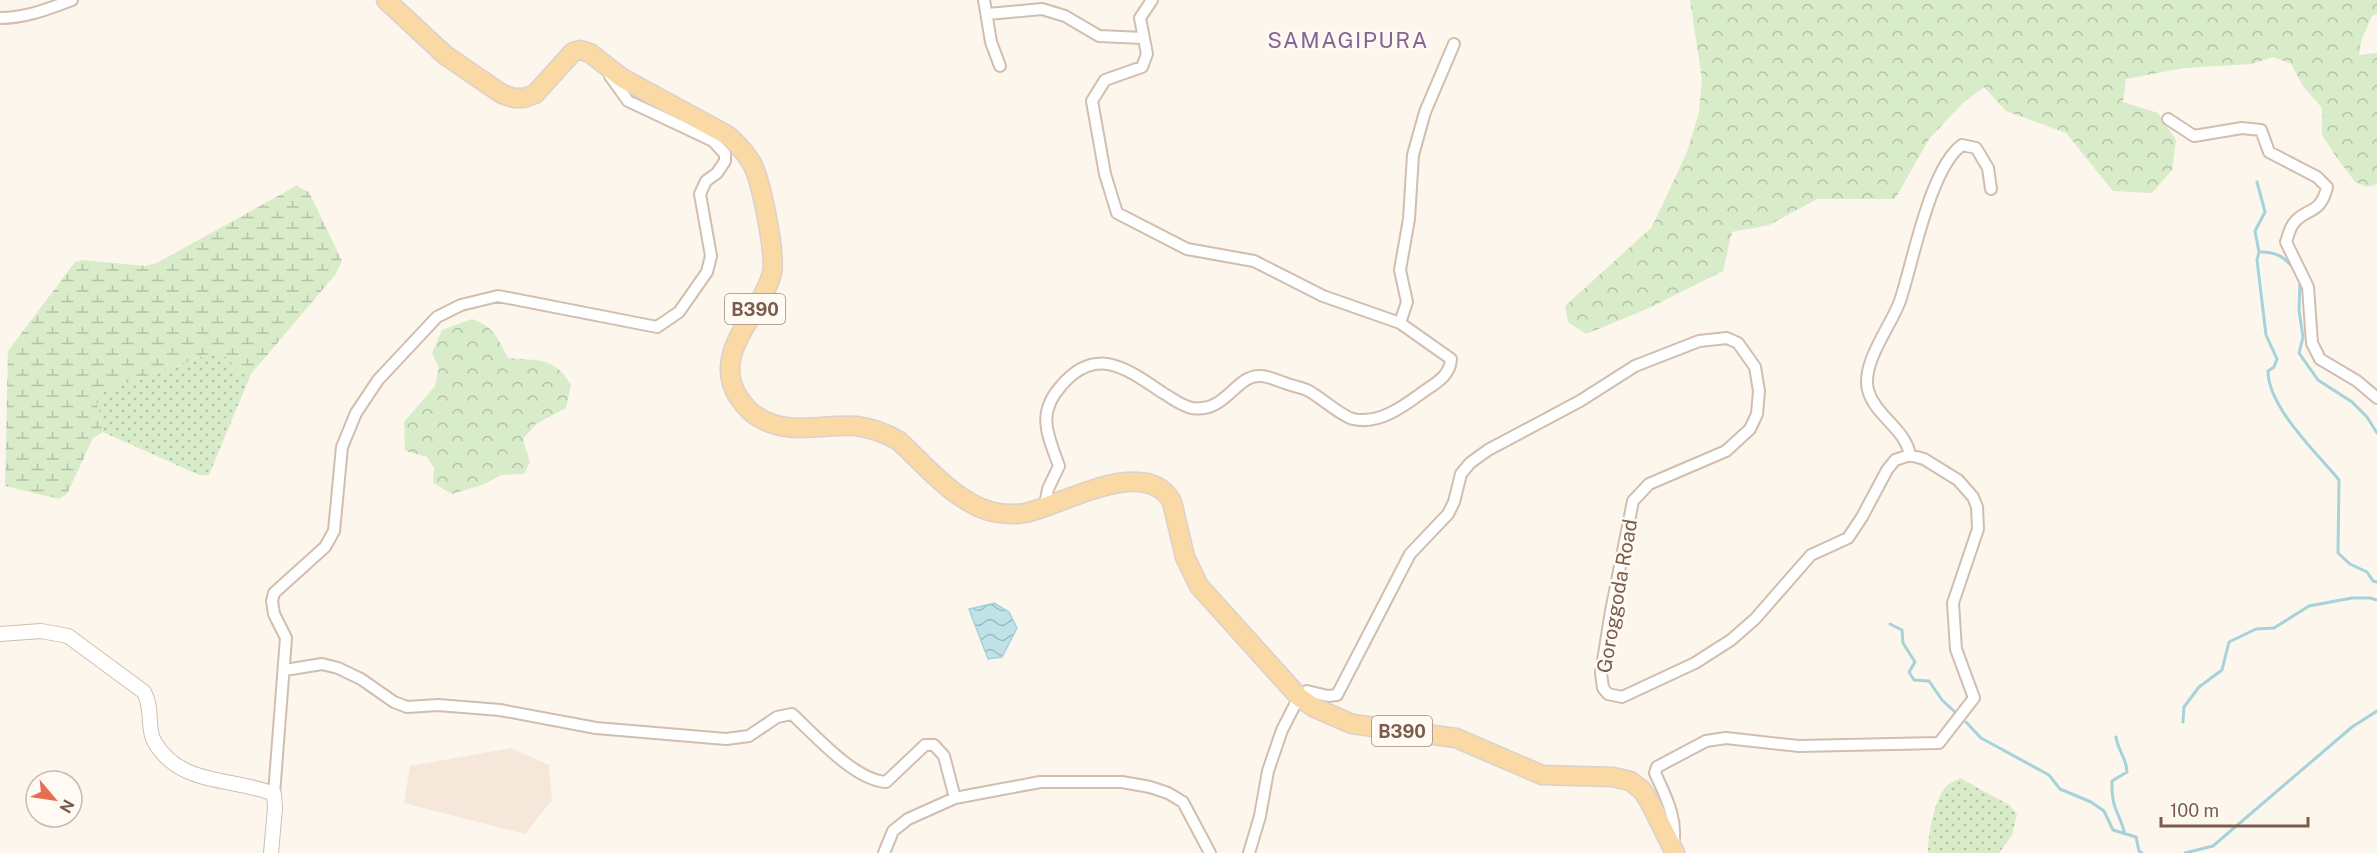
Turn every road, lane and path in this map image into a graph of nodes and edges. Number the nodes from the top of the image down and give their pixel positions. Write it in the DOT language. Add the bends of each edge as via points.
graph roads {
  1 [pos="72,0"];
  2 [pos="386,0"];
  3 [pos="984,0"];
  4 [pos="1152,0"];
  5 [pos="988,14"];
  6 [pos="0,18"];
  7 [pos="1143,38"];
  8 [pos="1454,44"];
  9 [pos="608,65"];
  10 [pos="1000,66"];
  11 [pos="2168,119"];
  12 [pos="1991,189"];
  13 [pos="1400,323"];
  14 [pos="2377,398"];
  15 [pos="1910,455"];
  16 [pos="1045,505"];
  17 [pos="0,634"];
  18 [pos="285,670"];
  19 [pos="1300,698"];
  20 [pos="274,794"];
  21 [pos="955,798"];
  22 [pos="1674,850"];
  23 [pos="271,853"];
  24 [pos="884,853"];
  25 [pos="1210,853"];
  26 [pos="1249,853"];
  1 -- 6 [label="street" via="35,14"];
  2 -- 9 [label="main road, B390" via="445,55 508,96 524,98 535,94 573,52 590,53"];
  3 -- 5 [label="street"];
  4 -- 7 [label="street" via="1140,18"];
  5 -- 7 [label="street" via="1042,9 1065,16 1099,36"];
  5 -- 10 [label="street"];
  7 -- 13 [label="street" via="1147,54 1142,67 1105,80 1092,101 1105,174 1117,213 1187,249 1254,261 1323,296"];
  8 -- 13 [label="street" via="1425,112 1413,155 1409,219 1400,270 1407,303"];
  9 -- 16 [label="main road, B390" via="622,78 727,135 741,146 758,177 774,257 768,285 735,343 730,360 734,390 746,408 757,417 789,427 856,426 889,435 965,499 991,511 1026,513"];
  9 -- 18 [label="street" via="628,101 713,141 725,154 725,161 706,181 700,194 711,256 707,272 679,312 657,327 498,296 461,305 437,317 378,380 356,413 342,447 334,531 325,547 274,593 274,614 286,638"];
  11 -- 14 [label="street" via="2194,136 2242,128 2261,130 2269,152 2317,177 2327,187 2325,198 2312,212 2294,222 2286,242 2308,287 2312,342 2320,359"];
  12 -- 15 [label="street" via="1988,168 1976,148 1962,145 1954,150 1916,241 1900,301 1869,364 1868,389 1875,404 1908,443"];
  13 -- 16 [label="street" via="1447,354 1451,369 1404,406 1376,419 1353,419 1306,390 1260,375 1247,379 1212,406 1192,408 1107,362 1088,364 1072,373 1053,395 1045,417 1059,466"];
  15 -- 19 [label="street, Goroggoda Road" via="1895,460 1887,470 1848,538 1811,555 1755,620 1731,640 1695,663 1622,697 1608,694 1601,673 1633,501 1649,484 1726,451 1750,429 1757,414 1759,391 1755,367 1738,344 1727,338 1699,342 1635,366 1470,464 1461,474 1448,514 1410,554 1336,695 1307,691"];
  15 -- 22 [label="street" via="1958,480 1977,507 1978,530 1953,603 1956,649 1974,698 1939,743 1799,746 1725,738 1706,741 1657,767 1655,773 1672,810"];
  16 -- 19 [label="main road, B390" via="1129,481 1152,483 1162,489 1172,502 1185,557 1199,586"];
  17 -- 20 [label="street" via="41,631 68,636 144,692 149,702 153,740 170,759 208,780"];
  18 -- 20 [label="street"];
  18 -- 21 [label="street" via="322,664 338,668 407,707 500,710 596,728 726,739 749,736 777,717 792,714 845,762 874,781 886,782 925,745 934,745 944,756"];
  19 -- 22 [label="main road, B390" via="1352,724 1456,738 1542,775 1629,781 1642,790"];
  19 -- 26 [label="street" via="1282,730 1268,771"];
  20 -- 23 [label="street"];
  21 -- 24 [label="street" via="908,819 893,831"];
  21 -- 25 [label="street" via="1040,782 1122,782 1150,787 1183,802"];
}
